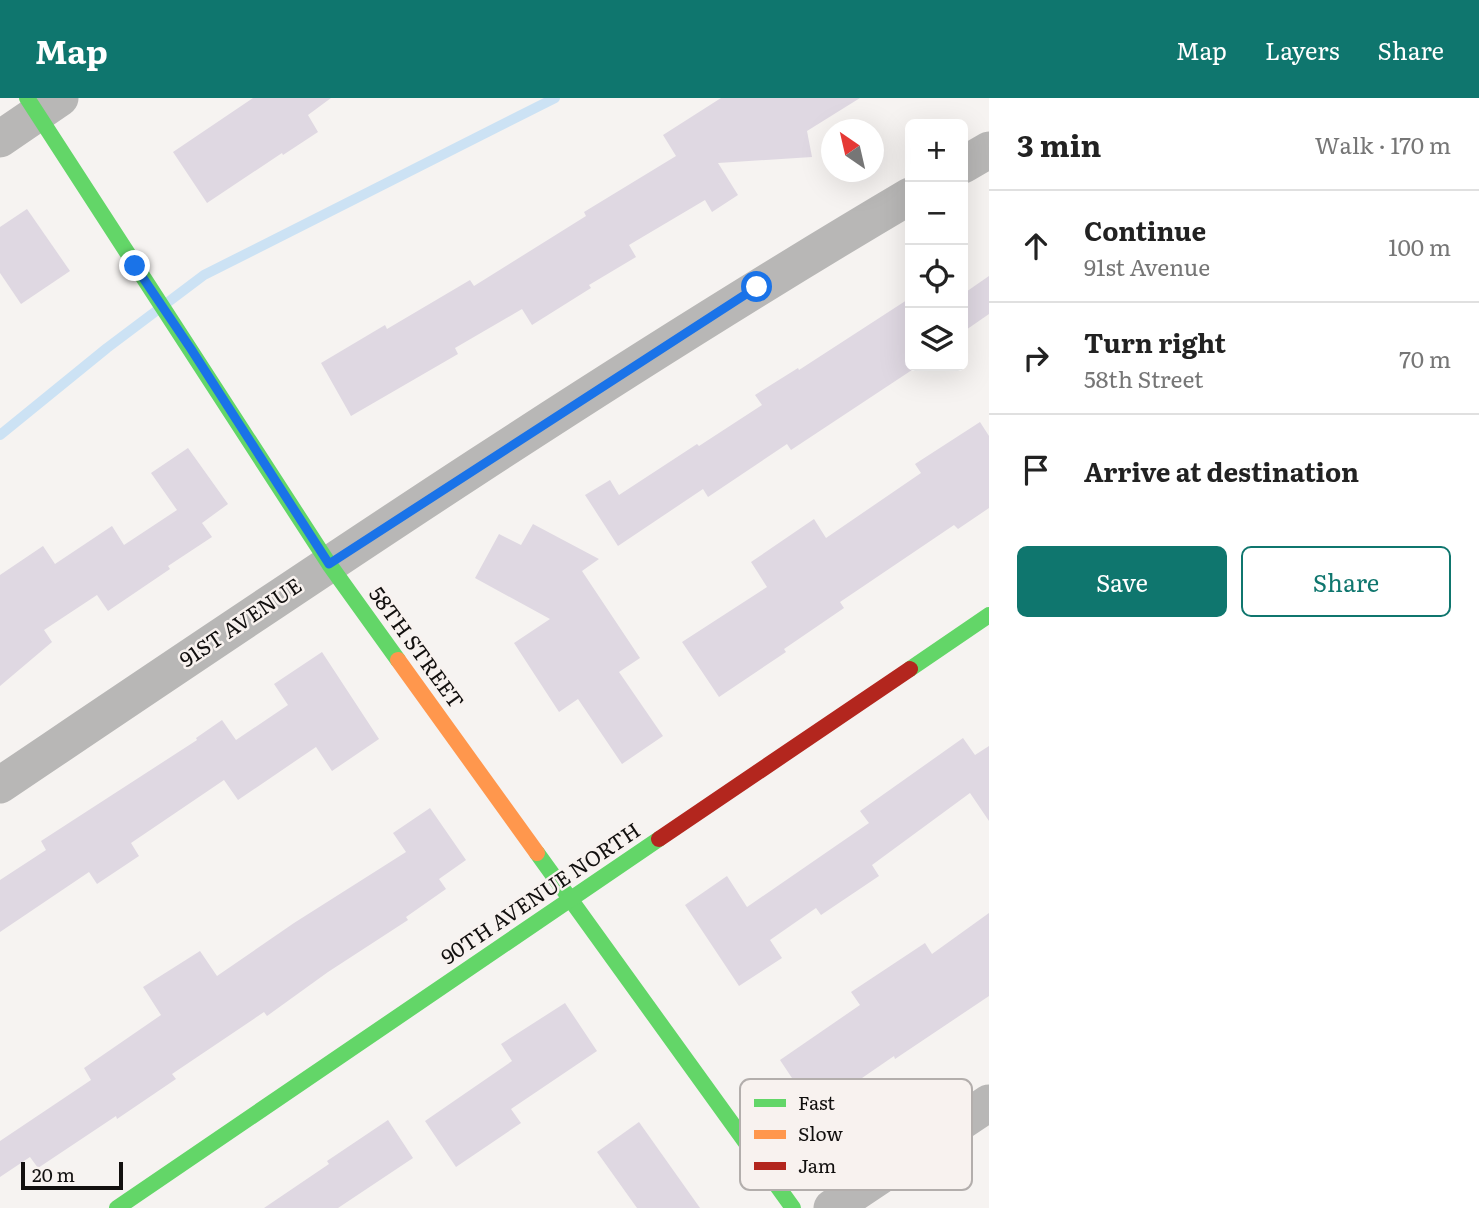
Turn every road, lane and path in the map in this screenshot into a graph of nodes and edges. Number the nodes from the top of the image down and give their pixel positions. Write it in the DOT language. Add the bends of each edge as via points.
graph roads {
  1 [pos="42,103"];
  2 [pos="0,139"];
  3 [pos="989,150"];
  4 [pos="968,162"];
  5 [pos="905,199"];
  6 [pos="329,564"];
  7 [pos="989,615"];
  8 [pos="0,785"];
  9 [pos="572,899"];
  10 [pos="989,1102"];
  11 [pos="972,1113"];
  12 [pos="740,1134"];
  13 [pos="780,1190"];
  14 [pos="859,1190"];
  15 [pos="117,1208"];
  16 [pos="793,1208"];
  17 [pos="832,1208"];
  1 -- 2 [label="street"];
  1 -- 6 [label="street, 58TH STREET" via="135,266"];
  3 -- 4 [label="street"];
  5 -- 6 [label="street, 91ST AVENUE" via="757,287"];
  6 -- 8 [label="street, 91ST AVENUE"];
  6 -- 9 [label="street, 58TH STREET"];
  7 -- 9 [label="street, 90TH AVENUE NORTH"];
  9 -- 12 [label="street, 58TH STREET"];
  9 -- 15 [label="street, 90TH AVENUE NORTH"];
  10 -- 11 [label="street"];
  13 -- 16 [label="street, 58TH STREET"];
  14 -- 17 [label="street"];
}
